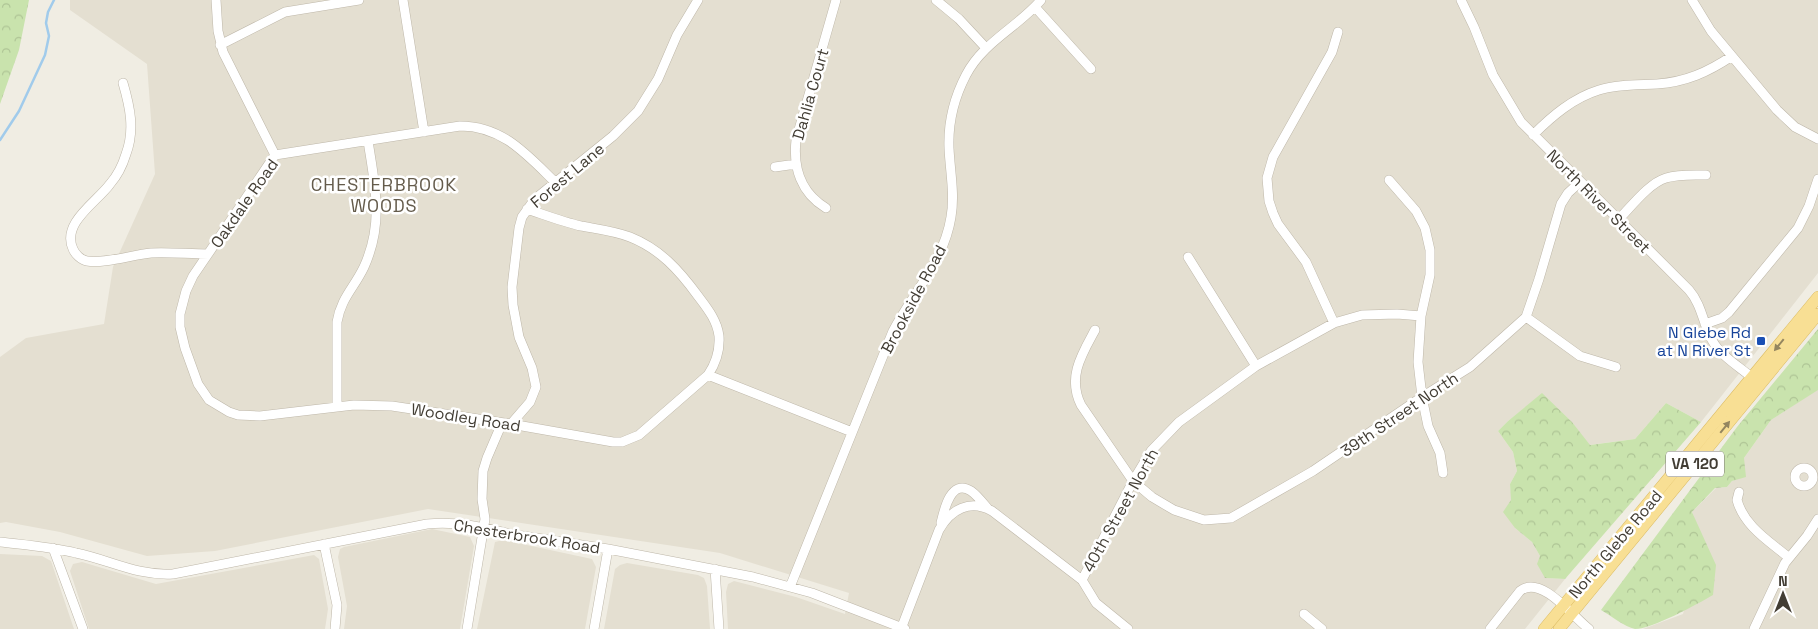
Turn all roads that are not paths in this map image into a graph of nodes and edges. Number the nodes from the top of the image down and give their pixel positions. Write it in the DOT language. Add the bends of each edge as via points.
graph roads {
  1 [pos="216,0"];
  2 [pos="359,0"];
  3 [pos="403,0"];
  4 [pos="698,0"];
  5 [pos="836,0"];
  6 [pos="936,0"];
  7 [pos="1461,0"];
  8 [pos="1692,0"];
  9 [pos="1038,3"];
  10 [pos="1338,32"];
  11 [pos="220,45"];
  12 [pos="986,48"];
  13 [pos="1732,56"];
  14 [pos="1091,69"];
  15 [pos="123,84"];
  16 [pos="424,132"];
  17 [pos="1533,135"];
  18 [pos="1818,139"];
  19 [pos="368,141"];
  20 [pos="274,155"];
  21 [pos="796,164"];
  22 [pos="775,167"];
  23 [pos="1706,174"];
  24 [pos="1818,179"];
  25 [pos="1389,180"];
  26 [pos="1580,182"];
  27 [pos="556,183"];
  28 [pos="826,208"];
  29 [pos="527,209"];
  30 [pos="1618,220"];
  31 [pos="208,254"];
  32 [pos="1188,257"];
  33 [pos="1818,297"];
  34 [pos="1818,314"];
  35 [pos="1421,316"];
  36 [pos="1526,316"];
  37 [pos="1334,323"];
  38 [pos="1705,324"];
  39 [pos="1095,330"];
  40 [pos="1256,366"];
  41 [pos="1616,367"];
  42 [pos="708,375"];
  43 [pos="1756,381"];
  44 [pos="1422,397"];
  45 [pos="337,407"];
  46 [pos="507,424"];
  47 [pos="852,432"];
  48 [pos="1443,473"];
  49 [pos="1133,481"];
  50 [pos="1739,492"];
  51 [pos="988,509"];
  52 [pos="1818,519"];
  53 [pos="484,528"];
  54 [pos="939,530"];
  55 [pos="0,542"];
  56 [pos="324,544"];
  57 [pos="53,548"];
  58 [pos="608,550"];
  59 [pos="1788,557"];
  60 [pos="715,568"];
  61 [pos="1082,580"];
  62 [pos="790,587"];
  63 [pos="1567,610"];
  64 [pos="1304,614"];
  65 [pos="903,628"];
  66 [pos="83,629"];
  67 [pos="335,629"];
  68 [pos="467,629"];
  69 [pos="594,629"];
  70 [pos="719,629"];
  71 [pos="1128,629"];
  72 [pos="1322,629"];
  73 [pos="1490,629"];
  74 [pos="1544,629"];
  75 [pos="1559,629"];
  76 [pos="1589,629"];
  77 [pos="1754,629"];
  1 -- 11 [label="street"];
  2 -- 11 [label="street" via="285,12"];
  3 -- 16 [label="street"];
  4 -- 27 [label="street, Forest Lane" via="638,111"];
  5 -- 21 [label="street, Dahlia Court" via="796,140"];
  6 -- 12 [label="street"];
  7 -- 17 [label="street, North River Street" via="1498,86"];
  8 -- 13 [label="street" via="1706,24"];
  9 -- 12 [label="street, Brookside Road"];
  9 -- 14 [label="street"];
  10 -- 37 [label="street" via="1332,52 1274,158 1267,184 1269,201 1278,224 1306,262"];
  11 -- 20 [label="street"];
  12 -- 47 [label="street, Brookside Road" via="967,73 954,103 949,136 952,216 943,248 893,331"];
  13 -- 17 [label="street" via="1707,72 1685,80 1619,86 1590,93 1566,106"];
  13 -- 18 [label="street" via="1783,116"];
  15 -- 31 [label="street, Oakdale Road" via="131,127 126,156 111,184 73,226 73,250 88,262 151,253"];
  16 -- 19 [label="street, Oakdale Road"];
  16 -- 27 [label="street, Oakdale Road" via="460,126 485,129 508,140"];
  17 -- 26 [label="street, North River Street"];
  19 -- 20 [label="street, Oakdale Road"];
  19 -- 45 [label="street" via="376,191 377,224 369,256 339,310"];
  20 -- 31 [label="street, Oakdale Road"];
  21 -- 22 [label="street"];
  21 -- 28 [label="street, Dahlia Court" via="806,190"];
  23 -- 30 [label="street" via="1660,180"];
  24 -- 38 [label="street" via="1810,206 1798,228 1729,312"];
  25 -- 35 [label="street" via="1416,211 1425,228 1430,250 1430,275"];
  26 -- 30 [label="street, North River Street"];
  26 -- 36 [label="street, 39th Street North" via="1561,204"];
  27 -- 29 [label="street, Forest Lane" via="534,199"];
  29 -- 42 [label="street" via="561,221 630,237 672,263 717,325 718,352"];
  29 -- 46 [label="street, Forest Lane" via="519,228 512,287 519,337 536,387 530,402"];
  30 -- 38 [label="street, North River Street" via="1692,294"];
  31 -- 45 [label="street, Woodley Road" via="186,290 180,314 185,348 203,393 218,407 238,415 260,416"];
  32 -- 40 [label="street"];
  33 -- 43 [label="main road, North Glebe Road / VA 120, one-way"];
  34 -- 43 [label="main road, North Glebe Road / VA 120"];
  35 -- 37 [label="street, 40th Street North" via="1362,315"];
  35 -- 44 [label="street" via="1418,362"];
  36 -- 41 [label="street" via="1580,356"];
  36 -- 44 [label="street, 39th Street North" via="1470,367"];
  37 -- 40 [label="street, 40th Street North"];
  38 -- 43 [label="street, North River Street" via="1716,347"];
  39 -- 49 [label="street, 39th Street North" via="1079,360 1076,391 1081,405"];
  40 -- 49 [label="street, 40th Street North" via="1179,422 1151,451"];
  42 -- 46 [label="street, Woodley Road" via="638,435 622,442"];
  42 -- 47 [label="street"];
  43 -- 63 [label="main road, North Glebe Road / VA 120"];
  44 -- 48 [label="street"];
  44 -- 49 [label="street, 39th Street North" via="1313,471 1231,518 1204,520 1174,510"];
  45 -- 46 [label="street, Woodley Road" via="392,406"];
  46 -- 53 [label="street, Forest Lane" via="483,471"];
  47 -- 62 [label="street, Brookside Road"];
  49 -- 61 [label="street, 40th Street North"];
  50 -- 59 [label="street" via="1737,500 1746,520"];
  51 -- 54 [label="street" via="979,506 962,508 948,516"];
  51 -- 54 [label="street" via="973,492 958,490 948,497"];
  51 -- 61 [label="street"];
  52 -- 59 [label="street"];
  53 -- 56 [label="street, Chesterbrook Road" via="427,524"];
  53 -- 58 [label="street, Chesterbrook Road"];
  53 -- 68 [label="street, Forest Lane"];
  54 -- 65 [label="street"];
  55 -- 57 [label="street, Chesterbrook Road"];
  56 -- 57 [label="street, Chesterbrook Road" via="173,574 133,570"];
  56 -- 67 [label="street" via="337,605"];
  57 -- 66 [label="street"];
  58 -- 60 [label="street, Chesterbrook Road"];
  58 -- 69 [label="street"];
  59 -- 77 [label="street"];
  60 -- 62 [label="street, Chesterbrook Road"];
  60 -- 70 [label="street"];
  61 -- 71 [label="street" via="1096,604"];
  62 -- 65 [label="street, Chesterbrook Road"];
  63 -- 73 [label="street" via="1541,588 1525,587"];
  63 -- 74 [label="main road, North Glebe Road / VA 120"];
  63 -- 75 [label="main road, North Glebe Road / VA 120"];
  63 -- 76 [label="street"];
  64 -- 72 [label="street"];
}
